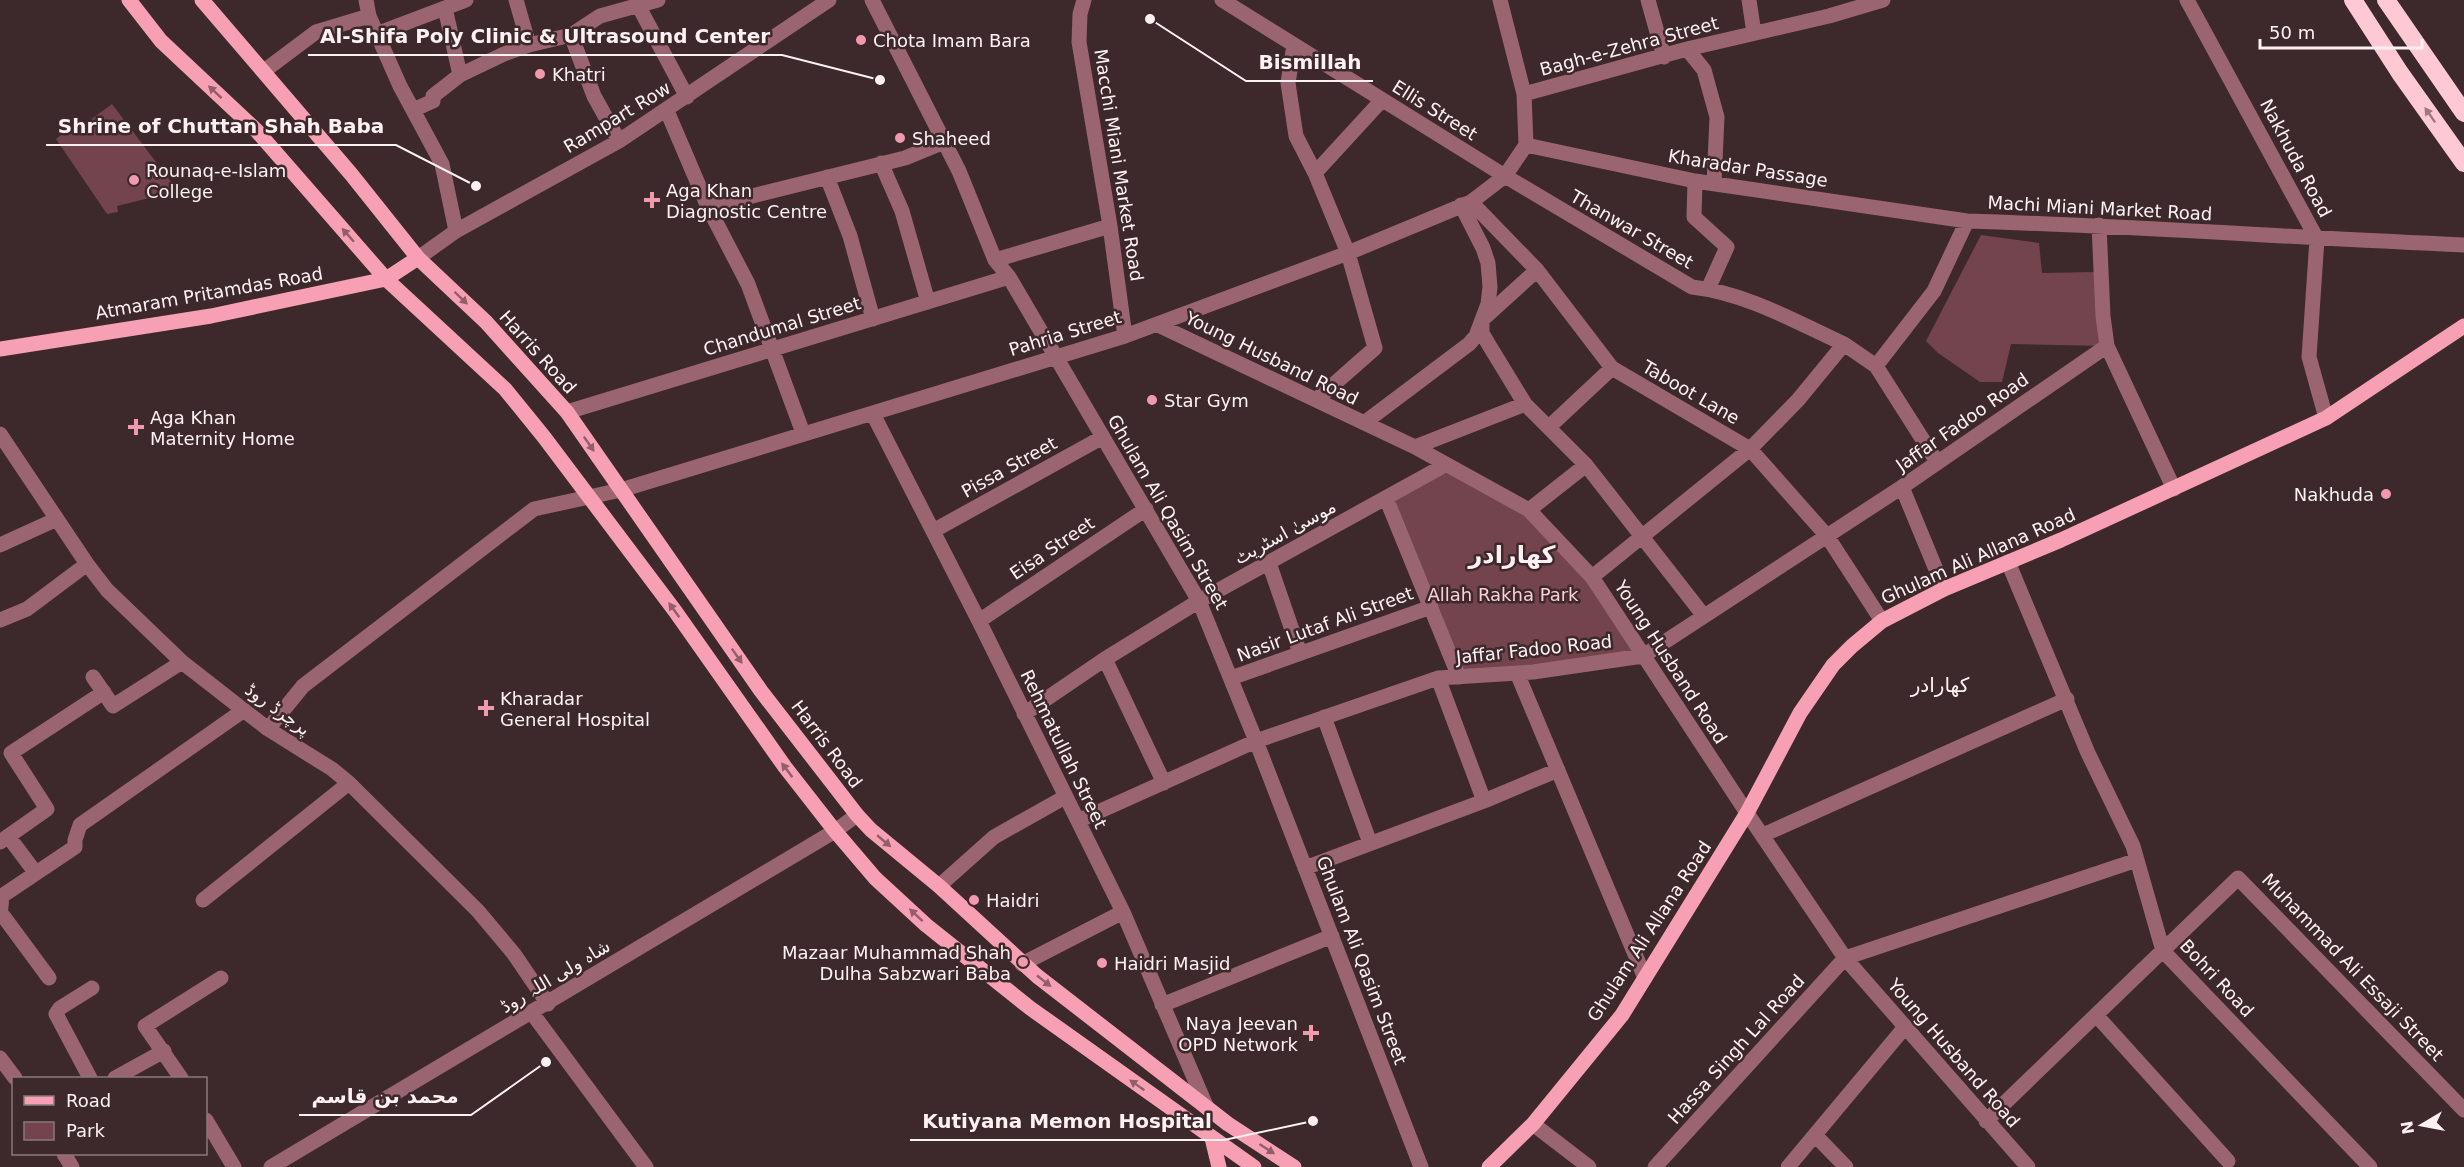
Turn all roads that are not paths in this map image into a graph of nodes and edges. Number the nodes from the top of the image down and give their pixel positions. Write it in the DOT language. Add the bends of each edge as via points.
graph roads {
  1 [pos="129,0"];
  2 [pos="202,0"];
  3 [pos="366,0"];
  4 [pos="516,0"];
  5 [pos="658,0"];
  6 [pos="829,0"];
  7 [pos="872,0"];
  8 [pos="1084,0"];
  9 [pos="1222,0"];
  10 [pos="1501,0"];
  11 [pos="1648,0"];
  12 [pos="1749,0"];
  13 [pos="1883,0"];
  14 [pos="2187,0"];
  15 [pos="2353,0"];
  16 [pos="2386,0"];
  17 [pos="454,3"];
  18 [pos="639,7"];
  19 [pos="369,16"];
  20 [pos="379,33"];
  21 [pos="1754,33"];
  22 [pos="571,35"];
  23 [pos="529,45"];
  24 [pos="1294,45"];
  25 [pos="1688,49"];
  26 [pos="1664,57"];
  27 [pos="264,71"];
  28 [pos="460,75"];
  29 [pos="1524,94"];
  30 [pos="687,97"];
  31 [pos="1382,100"];
  32 [pos="413,110"];
  33 [pos="667,111"];
  34 [pos="2464,113"];
  35 [pos="619,141"];
  36 [pos="944,142"];
  37 [pos="1526,145"];
  38 [pos="881,163"];
  39 [pos="2464,163"];
  40 [pos="1315,173"];
  41 [pos="827,177"];
  42 [pos="1504,177"];
  43 [pos="1695,181"];
  44 [pos="1714,184"];
  45 [pos="1466,204"];
  46 [pos="708,207"];
  47 [pos="1967,221"];
  48 [pos="2099,225"];
  49 [pos="1110,226"];
  50 [pos="456,231"];
  51 [pos="2317,239"];
  52 [pos="2464,245"];
  53 [pos="1348,253"];
  54 [pos="418,258"];
  55 [pos="995,260"];
  56 [pos="1538,270"];
  57 [pos="1009,277"];
  58 [pos="386,279"];
  59 [pos="1708,289"];
  60 [pos="928,302"];
  61 [pos="873,319"];
  62 [pos="1482,320"];
  63 [pos="1158,325"];
  64 [pos="2464,326"];
  65 [pos="1125,336"];
  66 [pos="1844,344"];
  67 [pos="2107,346"];
  68 [pos="0,349"];
  69 [pos="772,349"];
  70 [pos="1055,356"];
  71 [pos="1876,366"];
  72 [pos="1612,368"];
  73 [pos="1316,400"];
  74 [pos="1525,404"];
  75 [pos="567,412"];
  76 [pos="873,414"];
  77 [pos="2326,418"];
  78 [pos="1364,423"];
  79 [pos="1549,427"];
  80 [pos="0,434"];
  81 [pos="803,434"];
  82 [pos="1103,437"];
  83 [pos="1415,447"];
  84 [pos="1750,449"];
  85 [pos="1937,462"];
  86 [pos="1445,465"];
  87 [pos="1586,465"];
  88 [pos="1902,487"];
  89 [pos="2174,489"];
  90 [pos="621,490"];
  91 [pos="589,496"];
  92 [pos="1386,498"];
  93 [pos="1146,508"];
  94 [pos="1529,510"];
  95 [pos="57,519"];
  96 [pos="933,531"];
  97 [pos="1642,536"];
  98 [pos="1827,536"];
  99 [pos="0,545"];
  100 [pos="2008,562"];
  101 [pos="1269,563"];
  102 [pos="87,564"];
  103 [pos="1592,577"];
  104 [pos="1944,589"];
  105 [pos="1199,601"];
  106 [pos="1431,607"];
  107 [pos="1704,616"];
  108 [pos="0,620"];
  109 [pos="979,621"];
  110 [pos="1882,621"];
  111 [pos="1300,653"];
  112 [pos="1643,656"];
  113 [pos="1105,659"];
  114 [pos="182,662"];
  115 [pos="1517,673"];
  116 [pos="93,676"];
  117 [pos="1459,677"];
  118 [pos="1232,678"];
  119 [pos="1438,678"];
  120 [pos="104,692"];
  121 [pos="2067,699"];
  122 [pos="244,710"];
  123 [pos="1024,714"];
  124 [pos="1324,717"];
  125 [pos="268,729"];
  126 [pos="1256,741"];
  127 [pos="1558,770"];
  128 [pos="349,783"];
  129 [pos="1164,783"];
  130 [pos="1065,797"];
  131 [pos="1484,801"];
  132 [pos="1747,813"];
  133 [pos="856,815"];
  134 [pos="1078,821"];
  135 [pos="835,831"];
  136 [pos="1763,834"];
  137 [pos="4,839"];
  138 [pos="1370,843"];
  139 [pos="2137,860"];
  140 [pos="1305,867"];
  141 [pos="35,872"];
  142 [pos="939,886"];
  143 [pos="203,900"];
  144 [pos="1123,912"];
  145 [pos="0,915"];
  146 [pos="1332,936"];
  147 [pos="2163,951"];
  148 [pos="1845,958"];
  149 [pos="1022,964"];
  150 [pos="49,978"];
  151 [pos="221,978"];
  152 [pos="1646,978"];
  153 [pos="92,988"];
  154 [pos="548,1004"];
  155 [pos="1162,1005"];
  156 [pos="532,1013"];
  157 [pos="2096,1015"];
  158 [pos="1905,1027"];
  159 [pos="164,1051"];
  160 [pos="0,1058"];
  161 [pos="14,1077"];
  162 [pos="89,1077"];
  163 [pos="117,1077"];
  164 [pos="180,1077"];
  165 [pos="1207,1108"];
  166 [pos="2464,1110"];
  167 [pos="1986,1120"];
  168 [pos="207,1122"];
  169 [pos="1533,1124"];
  170 [pos="1815,1135"];
  171 [pos="1212,1137"];
  172 [pos="2228,1161"];
  173 [pos="234,1167"];
  174 [pos="271,1167"];
  175 [pos="646,1167"];
  176 [pos="1219,1167"];
  177 [pos="1254,1167"];
  178 [pos="1294,1167"];
  179 [pos="1421,1167"];
  180 [pos="1489,1167"];
  181 [pos="1589,1167"];
  182 [pos="1655,1167"];
  183 [pos="1788,1167"];
  184 [pos="1846,1167"];
  185 [pos="2028,1167"];
  186 [pos="2370,1167"];
  58 -- 1 [label="main road, one-way" via="256,130 161,41"];
  2 -- 27 [label="main road, Harris Road"];
  3 -- 19 [label="street"];
  4 -- 23 [label="street"];
  5 -- 18 [label="street"];
  6 -- 30 [label="street, Rampart Row"];
  7 -- 36 [label="street, Ghulam Ali Qasim Street"];
  8 -- 49 [label="street, Macchi Miani Market Road" via="1079,42"];
  9 -- 24 [label="street, Ellis Street"];
  10 -- 29 [label="street"];
  11 -- 26 [label="street"];
  12 -- 21 [label="street"];
  13 -- 21 [label="street, Bagh-e-Zehra Street"];
  14 -- 51 [label="street, Nakhuda Road"];
  39 -- 15 [label="highway, one-way"];
  16 -- 34 [label="highway"];
  17 -- 20 [label="street"];
  17 -- 28 [label="street"];
  18 -- 22 [label="street" via="600,16"];
  18 -- 30 [label="street"];
  19 -- 20 [label="street"];
  19 -- 27 [label="street" via="316,32"];
  20 -- 32 [label="street"];
  21 -- 25 [label="street, Bagh-e-Zehra Street"];
  22 -- 23 [label="street"];
  22 -- 35 [label="street" via="594,96"];
  23 -- 28 [label="street"];
  24 -- 31 [label="street, Ellis Street"];
  24 -- 40 [label="street" via="1288,83 1296,136"];
  25 -- 26 [label="street, Bagh-e-Zehra Street"];
  25 -- 44 [label="street" via="1704,70 1717,117"];
  26 -- 29 [label="street, Bagh-e-Zehra Street"];
  27 -- 54 [label="main road, Harris Road"];
  28 -- 32 [label="street" via="433,96 433,101"];
  29 -- 37 [label="street"];
  30 -- 33 [label="street, Rampart Row"];
  31 -- 40 [label="street"];
  31 -- 42 [label="street, Ellis Street"];
  32 -- 50 [label="street" via="442,164"];
  33 -- 35 [label="street, Rampart Row"];
  33 -- 46 [label="street"];
  35 -- 50 [label="street, Rampart Row"];
  36 -- 38 [label="street"];
  36 -- 55 [label="street, Ghulam Ali Qasim Street"];
  37 -- 42 [label="street, Pahria Street"];
  37 -- 43 [label="street, Kharadar Passage"];
  38 -- 41 [label="street"];
  38 -- 60 [label="street" via="902,211"];
  40 -- 53 [label="street"];
  41 -- 46 [label="street"];
  41 -- 61 [label="street" via="850,236"];
  42 -- 45 [label="street, Pahria Street"];
  42 -- 59 [label="street, Thanwar Street" via="1692,287"];
  43 -- 44 [label="street, Kharadar Passage"];
  43 -- 59 [label="street" via="1694,217 1727,247"];
  44 -- 47 [label="street, Kharadar Passage"];
  45 -- 53 [label="street, Pahria Street"];
  45 -- 56 [label="street, Taboot Lane"];
  45 -- 62 [label="street" via="1488,263 1490,287"];
  46 -- 69 [label="street" via="748,284"];
  47 -- 48 [label="street, Machi Miani Market Road"];
  47 -- 71 [label="street, Machi Miani Market Road" via="1934,291"];
  48 -- 51 [label="street, Machi Miani Market Road"];
  48 -- 67 [label="street"];
  49 -- 55 [label="street"];
  49 -- 65 [label="street, Macchi Miani Market Road"];
  50 -- 54 [label="street, Rampart Row"];
  51 -- 52 [label="street, Machi Miani Market Road"];
  51 -- 77 [label="street, Nakhuda Road" via="2309,357"];
  53 -- 63 [label="street, Pahria Street"];
  53 -- 73 [label="street" via="1375,348"];
  54 -- 58 [label="main road, Atmaram Pritamdas Road"];
  54 -- 75 [label="main road, Harris Road, one-way" via="486,322"];
  55 -- 57 [label="street, Ghulam Ali Qasim Street"];
  56 -- 62 [label="street"];
  56 -- 72 [label="street, Taboot Lane"];
  57 -- 60 [label="street, Chandumal Street"];
  57 -- 70 [label="street, Ghulam Ali Qasim Street"];
  58 -- 68 [label="main road, Atmaram Pritamdas Road" via="211,316"];
  58 -- 91 [label="main road" via="505,389"];
  59 -- 66 [label="street, Thanwar Street" via="1748,301"];
  60 -- 61 [label="street, Chandumal Street"];
  61 -- 69 [label="street, Chandumal Street"];
  62 -- 74 [label="street" via="1485,339"];
  62 -- 78 [label="street" via="1469,344"];
  63 -- 65 [label="street, Pahria Street"];
  63 -- 73 [label="street, Young Husband Road"];
  64 -- 77 [label="main road, Ghulam Ali Allana Road"];
  65 -- 70 [label="street, Pahria Street"];
  66 -- 71 [label="street"];
  66 -- 84 [label="street" via="1798,400"];
  67 -- 85 [label="street, Jaffar Fadoo Road"];
  67 -- 89 [label="street"];
  69 -- 75 [label="street, Chandumal Street"];
  69 -- 81 [label="street"];
  70 -- 76 [label="street, Pahria Street"];
  70 -- 82 [label="street, Ghulam Ali Qasim Street"];
  71 -- 85 [label="street"];
  72 -- 79 [label="street"];
  72 -- 84 [label="street, Taboot Lane"];
  73 -- 78 [label="street, Young Husband Road"];
  74 -- 79 [label="street"];
  74 -- 83 [label="street"];
  75 -- 90 [label="main road, Harris Road, one-way"];
  76 -- 81 [label="street, Pahria Street"];
  76 -- 96 [label="street, Rehmatullah Street"];
  77 -- 89 [label="main road, Ghulam Ali Allana Road"];
  78 -- 83 [label="street, Young Husband Road"];
  79 -- 87 [label="street"];
  80 -- 95 [label="street, پرچرڈ روڈ"];
  81 -- 90 [label="street, Pahria Street"];
  82 -- 93 [label="street, Ghulam Ali Qasim Street"];
  82 -- 96 [label="street, Pissa Street"];
  83 -- 86 [label="street, Young Husband Road"];
  84 -- 97 [label="street"];
  84 -- 98 [label="street, Taboot Lane"];
  85 -- 88 [label="street, Jaffar Fadoo Road"];
  86 -- 92 [label="street, موسیٰ اسٹریٹ"];
  86 -- 94 [label="street, Young Husband Road"];
  87 -- 94 [label="street"];
  87 -- 97 [label="street"];
  88 -- 98 [label="street, Jaffar Fadoo Road"];
  88 -- 104 [label="street"];
  89 -- 100 [label="main road, Ghulam Ali Allana Road"];
  90 -- 91 [label="street, Pahria Street"];
  90 -- 133 [label="main road, Harris Road, one-way" via="761,691"];
  91 -- 125 [label="street, Pahria Street" via="534,509 303,686"];
  135 -- 91 [label="main road, one-way"];
  92 -- 101 [label="street, موسیٰ اسٹریٹ"];
  92 -- 106 [label="street"];
  93 -- 105 [label="street, Ghulam Ali Qasim Street"];
  93 -- 109 [label="street, Eisa Street"];
  94 -- 103 [label="street, Young Husband Road"];
  95 -- 99 [label="street"];
  95 -- 102 [label="street, پرچرڈ روڈ"];
  96 -- 109 [label="street, Rehmatullah Street"];
  97 -- 103 [label="street"];
  97 -- 107 [label="street"];
  98 -- 107 [label="street, Jaffar Fadoo Road"];
  98 -- 110 [label="street, Taboot Lane"];
  100 -- 104 [label="main road, Ghulam Ali Allana Road"];
  100 -- 121 [label="street, Bohri Road"];
  101 -- 105 [label="street, موسیٰ اسٹریٹ"];
  101 -- 111 [label="street"];
  102 -- 108 [label="street" via="27,609"];
  102 -- 114 [label="street, پرچرڈ روڈ" via="107,590"];
  103 -- 112 [label="street, Young Husband Road"];
  104 -- 110 [label="main road, Ghulam Ali Allana Road"];
  105 -- 113 [label="street, موسیٰ اسٹریٹ"];
  105 -- 118 [label="street, Ghulam Ali Qasim Street"];
  106 -- 111 [label="street, Nasir Lutaf Ali Street"];
  106 -- 117 [label="street"];
  107 -- 112 [label="street, Jaffar Fadoo Road"];
  109 -- 123 [label="street, Rehmatullah Street"];
  110 -- 132 [label="main road, Ghulam Ali Allana Road" via="1833,665 1818,685"];
  111 -- 118 [label="street, Nasir Lutaf Ali Street"];
  112 -- 115 [label="street, Jaffar Fadoo Road"];
  112 -- 132 [label="street, Young Husband Road"];
  113 -- 123 [label="street, موسیٰ اسٹریٹ"];
  113 -- 129 [label="street"];
  114 -- 120 [label="street" via="113,706"];
  114 -- 122 [label="street, پرچرڈ روڈ"];
  115 -- 117 [label="street, Jaffar Fadoo Road"];
  115 -- 127 [label="street"];
  116 -- 120 [label="street"];
  117 -- 119 [label="street, Jaffar Fadoo Road"];
  118 -- 126 [label="street, Ghulam Ali Qasim Street"];
  119 -- 124 [label="street, Jaffar Fadoo Road"];
  119 -- 131 [label="street"];
  120 -- 137 [label="street" via="12,753 46,809"];
  121 -- 136 [label="street"];
  121 -- 139 [label="street, Bohri Road"];
  122 -- 125 [label="street, پرچرڈ روڈ"];
  122 -- 141 [label="street" via="81,825 75,847"];
  123 -- 130 [label="street, Rehmatullah Street"];
  124 -- 126 [label="street, Jaffar Fadoo Road"];
  124 -- 138 [label="street"];
  125 -- 128 [label="street, پرچرڈ روڈ"];
  126 -- 129 [label="street, Jaffar Fadoo Road"];
  126 -- 140 [label="street, Ghulam Ali Qasim Street"];
  127 -- 131 [label="street"];
  127 -- 152 [label="street"];
  128 -- 143 [label="street"];
  128 -- 154 [label="street, پرچرڈ روڈ" via="478,911"];
  129 -- 134 [label="street, Jaffar Fadoo Road"];
  130 -- 134 [label="street, Rehmatullah Street"];
  130 -- 142 [label="street" via="994,837"];
  131 -- 138 [label="street"];
  132 -- 136 [label="street, Young Husband Road"];
  132 -- 152 [label="main road, Ghulam Ali Allana Road"];
  133 -- 135 [label="street, شاہ ولی اللہ روڈ"];
  133 -- 142 [label="main road, Harris Road, one-way"];
  134 -- 144 [label="street, Rehmatullah Street"];
  135 -- 154 [label="street, شاہ ولی اللہ روڈ"];
  171 -- 135 [label="main road, one-way" via="1040,1016 968,960 875,878"];
  136 -- 148 [label="street, Young Husband Road"];
  137 -- 141 [label="street"];
  138 -- 140 [label="street"];
  139 -- 147 [label="street, Bohri Road"];
  139 -- 148 [label="street"];
  140 -- 146 [label="street, Ghulam Ali Qasim Street"];
  141 -- 145 [label="street" via="2,896"];
  142 -- 149 [label="main road, Harris Road"];
  144 -- 149 [label="street"];
  144 -- 155 [label="street, Rehmatullah Street"];
  145 -- 150 [label="street"];
  146 -- 155 [label="street"];
  146 -- 179 [label="street, Ghulam Ali Qasim Street"];
  147 -- 157 [label="street"];
  147 -- 166 [label="street, Muhammad Ali Essaji Street" via="2238,878"];
  147 -- 186 [label="street, Bohri Road"];
  148 -- 158 [label="street, Young Husband Road"];
  148 -- 182 [label="street, Hassa Singh Lal Road"];
  149 -- 165 [label="main road, Harris Road, one-way"];
  151 -- 159 [label="street" via="145,1026"];
  152 -- 169 [label="main road, Ghulam Ali Allana Road" via="1622,1015"];
  153 -- 162 [label="street" via="56,1014"];
  154 -- 156 [label="street, شاہ ولی اللہ روڈ"];
  155 -- 165 [label="street, Rehmatullah Street"];
  156 -- 174 [label="street, شاہ ولی اللہ روڈ"];
  156 -- 175 [label="street"];
  157 -- 167 [label="street"];
  157 -- 172 [label="street"];
  158 -- 167 [label="street, Young Husband Road"];
  158 -- 170 [label="street"];
  159 -- 163 [label="street"];
  159 -- 164 [label="street"];
  160 -- 161 [label="street"];
  165 -- 178 [label="main road, Harris Road, one-way"];
  167 -- 185 [label="street, Young Husband Road"];
  168 -- 173 [label="street"];
  169 -- 180 [label="main road, Ghulam Ali Allana Road"];
  169 -- 181 [label="street"];
  170 -- 183 [label="street"];
  170 -- 184 [label="street"];
  171 -- 176 [label="main road"];
  171 -- 177 [label="main road"];
}
